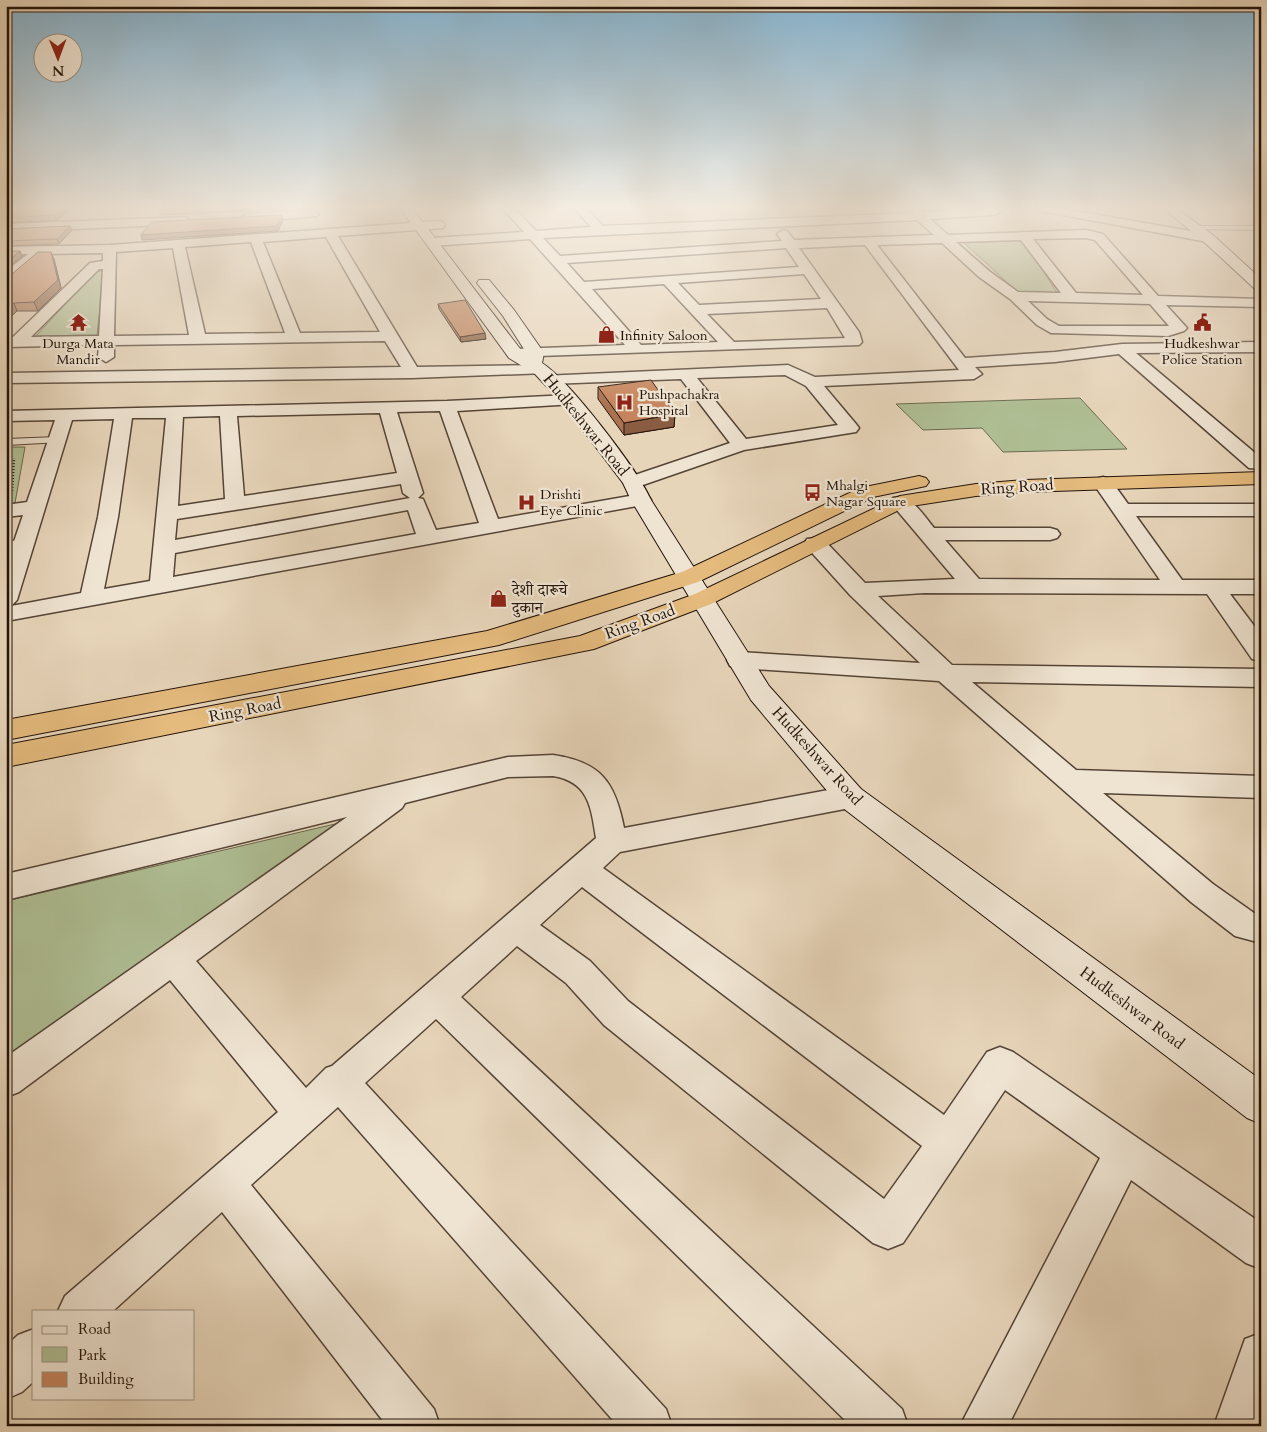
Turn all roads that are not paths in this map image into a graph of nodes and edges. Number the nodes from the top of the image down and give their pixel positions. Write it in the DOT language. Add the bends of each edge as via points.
graph roads {
  1 [pos="85,275"];
  2 [pos="108,275"];
  3 [pos="184,275"];
  4 [pos="270,275"];
  5 [pos="356,275"];
  6 [pos="456,275"];
  7 [pos="478,275"];
  8 [pos="570,275"];
  9 [pos="741,275"];
  10 [pos="812,275"];
  11 [pos="894,275"];
  12 [pos="985,275"];
  13 [pos="1054,275"];
  14 [pos="1130,275"];
  15 [pos="1248,275"];
  16 [pos="668,280"];
  17 [pos="581,286"];
  18 [pos="1261,287"];
  19 [pos="1015,296"];
  20 [pos="1071,297"];
  21 [pos="1153,302"];
  22 [pos="831,303"];
  23 [pos="1261,303"];
  24 [pos="696,310"];
  25 [pos="390,336"];
  26 [pos="294,337"];
  27 [pos="198,339"];
  28 [pos="107,340"];
  29 [pos="12,342"];
  30 [pos="730,346"];
  31 [pos="1261,347"];
  32 [pos="636,349"];
  33 [pos="515,354"];
  34 [pos="1128,354"];
  35 [pos="961,363"];
  36 [pos="1225,363"];
  37 [pos="540,367"];
  38 [pos="412,373"];
  39 [pos="686,375"];
  40 [pos="103,377"];
  41 [pos="6,378"];
  42 [pos="812,382"];
  43 [pos="569,400"];
  44 [pos="447,406"];
  45 [pos="387,407"];
  46 [pos="228,411"];
  47 [pos="175,412"];
  48 [pos="124,413"];
  49 [pos="65,415"];
  50 [pos="6,416"];
  51 [pos="58,440"];
  52 [pos="6,442"];
  53 [pos="741,445"];
  54 [pos="1259,469"];
  55 [pos="409,478"];
  56 [pos="1103,483"];
  57 [pos="637,491"];
  58 [pos="235,502"];
  59 [pos="900,502"];
  60 [pos="416,503"];
  61 [pos="35,507"];
  62 [pos="1122,510"];
  63 [pos="1261,510"];
  64 [pos="6,511"];
  65 [pos="167,514"];
  66 [pos="491,527"];
  67 [pos="928,534"];
  68 [pos="1050,534"];
  69 [pos="428,539"];
  70 [pos="15,543"];
  71 [pos="815,544"];
  72 [pos="165,548"];
  73 [pos="9,578"];
  74 [pos="974,586"];
  75 [pos="1175,586"];
  76 [pos="1213,586"];
  77 [pos="161,587"];
  78 [pos="1261,587"];
  79 [pos="696,588"];
  80 [pos="858,590"];
  81 [pos="6,600"];
  82 [pos="91,600"];
  83 [pos="6,614"];
  84 [pos="1261,653"];
  85 [pos="739,660"];
  86 [pos="946,673"];
  87 [pos="1261,678"];
  88 [pos="6,730"];
  89 [pos="6,756"];
  90 [pos="1072,781"];
  91 [pos="1261,787"];
  92 [pos="402,792"];
  93 [pos="850,797"];
  94 [pos="612,842"];
  95 [pos="580,869"];
  96 [pos="6,887"];
  97 [pos="515,926"];
  98 [pos="1261,929"];
  99 [pos="173,958"];
  100 [pos="436,996"];
  101 [pos="6,1079"];
  102 [pos="340,1081"];
  103 [pos="1261,1104"];
  104 [pos="304,1113"];
  105 [pos="948,1142"];
  106 [pos="1124,1152"];
  107 [pos="224,1183"];
  108 [pos="1261,1248"];
  109 [pos="81,1310"];
  110 [pos="32,1353"];
  111 [pos="1261,1355"];
  112 [pos="6,1376"];
  113 [pos="417,1426"];
  114 [pos="649,1426"];
  115 [pos="885,1426"];
  116 [pos="983,1426"];
  117 [pos="1237,1426"];
  1 -- 29 [label="street"];
  2 -- 28 [label="street"];
  3 -- 27 [label="street"];
  4 -- 26 [label="street"];
  5 -- 25 [label="street"];
  6 -- 33 [label="main road"];
  7 -- 37 [label="main road, Hudkeshwar Road" via="515,320"];
  8 -- 17 [label="street"];
  9 -- 16 [label="street"];
  10 -- 22 [label="street"];
  11 -- 35 [label="street"];
  12 -- 19 [label="street"];
  13 -- 20 [label="street"];
  14 -- 21 [label="street"];
  15 -- 18 [label="main road"];
  16 -- 17 [label="street"];
  16 -- 24 [label="street"];
  17 -- 32 [label="street"];
  19 -- 20 [label="street"];
  19 -- 21 [label="street" via="1042,322 1056,330 1168,331 1179,328"];
  20 -- 21 [label="street"];
  21 -- 23 [label="street"];
  22 -- 24 [label="street"];
  22 -- 30 [label="street" via="854,342"];
  24 -- 30 [label="street"];
  25 -- 26 [label="street"];
  25 -- 38 [label="street"];
  26 -- 27 [label="street"];
  27 -- 28 [label="street"];
  28 -- 29 [label="street"];
  28 -- 40 [label="street"];
  30 -- 32 [label="street"];
  31 -- 34 [label="street" via="1217,346"];
  32 -- 37 [label="street"];
  33 -- 37 [label="street"];
  34 -- 35 [label="street"];
  34 -- 36 [label="street"];
  34 -- 54 [label="street"];
  35 -- 42 [label="street" via="974,374"];
  37 -- 38 [label="street"];
  37 -- 39 [label="street"];
  37 -- 43 [label="main road, Hudkeshwar Road"];
  38 -- 40 [label="street"];
  39 -- 42 [label="street" via="788,370"];
  39 -- 53 [label="street"];
  40 -- 41 [label="street"];
  42 -- 53 [label="street" via="850,428"];
  43 -- 44 [label="street"];
  43 -- 57 [label="main road, Hudkeshwar Road"];
  44 -- 45 [label="street"];
  44 -- 66 [label="street"];
  45 -- 46 [label="street"];
  45 -- 55 [label="street"];
  46 -- 47 [label="street"];
  46 -- 58 [label="street"];
  47 -- 48 [label="street"];
  47 -- 65 [label="street"];
  48 -- 49 [label="street"];
  48 -- 82 [label="street"];
  49 -- 50 [label="street"];
  49 -- 51 [label="street"];
  51 -- 52 [label="lane"];
  51 -- 61 [label="street"];
  53 -- 57 [label="street"];
  54 -- 56 [label="highway, Ring Road"];
  54 -- 79 [label="highway, Ring Road" via="984,474 867,492"];
  55 -- 58 [label="street"];
  55 -- 60 [label="street"];
  56 -- 59 [label="highway, Ring Road" via="976,490"];
  56 -- 62 [label="street"];
  57 -- 66 [label="street"];
  57 -- 79 [label="main road, Hudkeshwar Road"];
  58 -- 65 [label="street"];
  59 -- 67 [label="street"];
  59 -- 71 [label="highway, Ring Road"];
  60 -- 69 [label="street"];
  60 -- 72 [label="street"];
  61 -- 64 [label="street"];
  61 -- 70 [label="street"];
  62 -- 63 [label="street"];
  62 -- 75 [label="street"];
  65 -- 72 [label="street"];
  66 -- 69 [label="street"];
  67 -- 68 [label="street"];
  67 -- 74 [label="street"];
  69 -- 77 [label="street"];
  70 -- 73 [label="street"];
  71 -- 79 [label="highway, Ring Road"];
  71 -- 80 [label="street"];
  72 -- 77 [label="street"];
  73 -- 81 [label="street"];
  74 -- 75 [label="street"];
  74 -- 80 [label="street"];
  75 -- 76 [label="street"];
  76 -- 78 [label="street"];
  76 -- 84 [label="street"];
  77 -- 82 [label="street"];
  79 -- 85 [label="main road, Hudkeshwar Road"];
  79 -- 88 [label="highway, Ring Road" via="490,639"];
  79 -- 89 [label="highway, Ring Road" via="584,643"];
  80 -- 86 [label="street"];
  82 -- 83 [label="street"];
  85 -- 86 [label="street"];
  85 -- 93 [label="main road, Hudkeshwar Road" via="760,693"];
  86 -- 87 [label="street"];
  86 -- 90 [label="street"];
  90 -- 91 [label="street"];
  90 -- 98 [label="street" via="1202,893 1246,926"];
  92 -- 94 [label="street" via="508,767 557,764 573,768 589,779 607,808"];
  92 -- 96 [label="street"];
  92 -- 99 [label="street"];
  93 -- 94 [label="street"];
  93 -- 103 [label="main road, Hudkeshwar Road"];
  94 -- 95 [label="street"];
  95 -- 97 [label="street"];
  95 -- 105 [label="street"];
  97 -- 100 [label="street"];
  97 -- 105 [label="street" via="578,972 616,1013 888,1228"];
  99 -- 101 [label="street"];
  99 -- 104 [label="street"];
  100 -- 102 [label="street"];
  100 -- 115 [label="street"];
  102 -- 104 [label="street"];
  102 -- 114 [label="street"];
  104 -- 107 [label="street"];
  105 -- 106 [label="street" via="1000,1065"];
  106 -- 108 [label="street"];
  106 -- 116 [label="street"];
  107 -- 109 [label="street"];
  107 -- 113 [label="street"];
  110 -- 112 [label="street"];
  111 -- 117 [label="street"];
}
